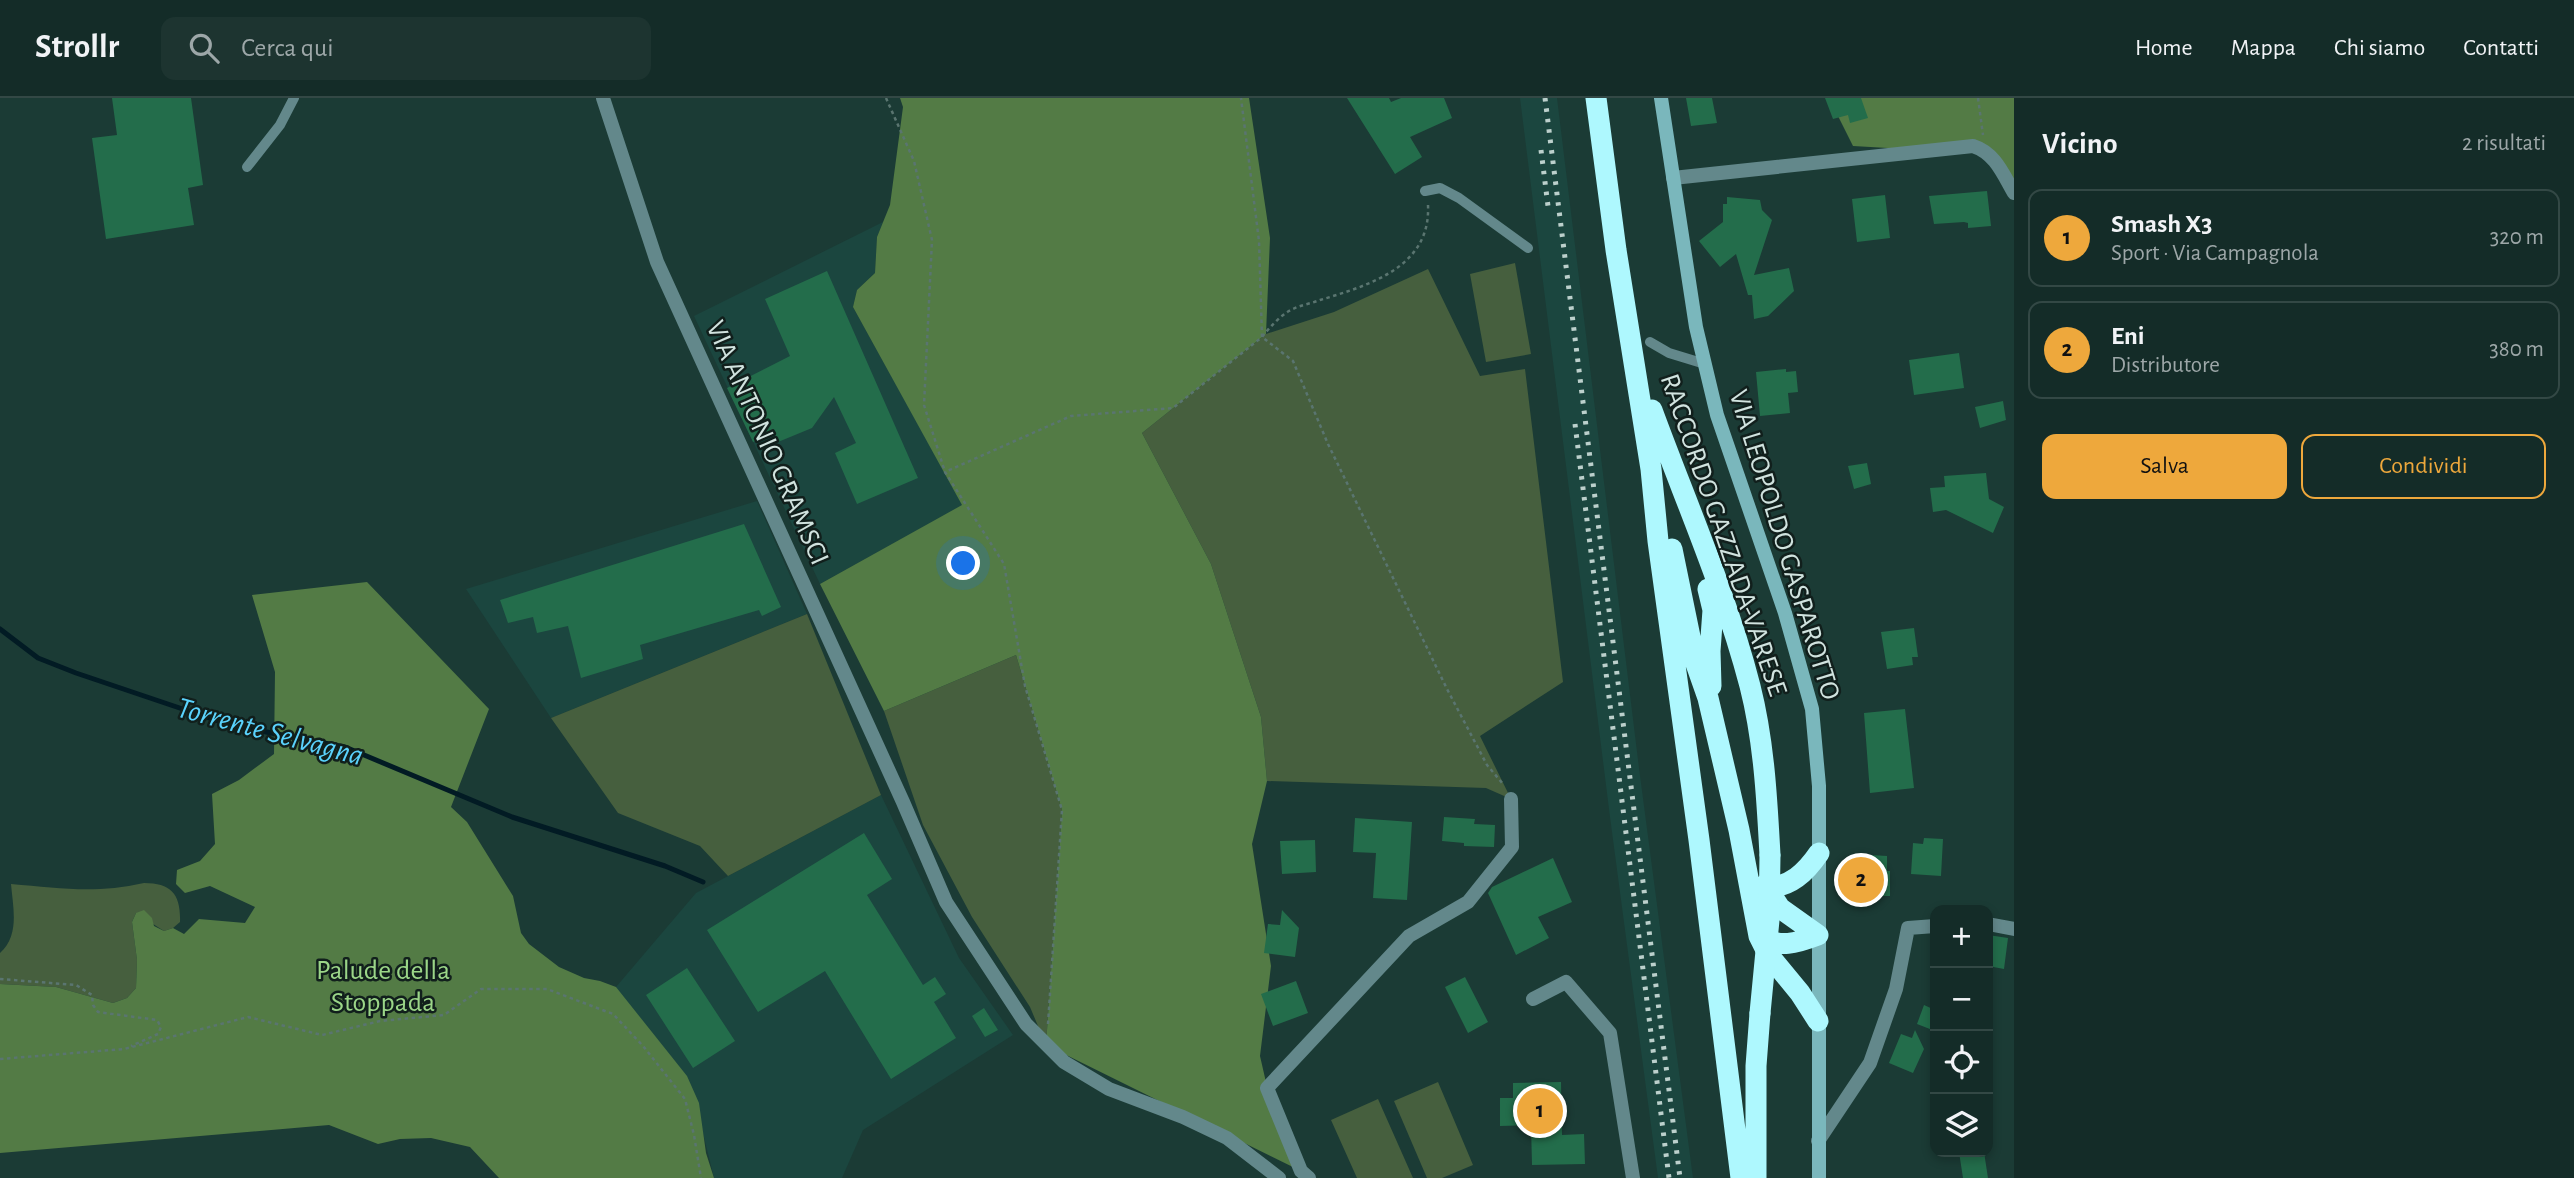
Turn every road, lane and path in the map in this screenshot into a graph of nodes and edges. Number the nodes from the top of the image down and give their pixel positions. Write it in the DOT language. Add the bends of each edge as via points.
graph roads {
  1 [pos="294,98"];
  2 [pos="603,98"];
  3 [pos="886,98"];
  4 [pos="1241,98"];
  5 [pos="1596,98"];
  6 [pos="1661,98"];
  7 [pos="1978,98"];
  8 [pos="1981,149"];
  9 [pos="247,167"];
  10 [pos="1673,178"];
  11 [pos="1425,191"];
  12 [pos="2014,193"];
  13 [pos="1528,248"];
  14 [pos="1262,337"];
  15 [pos="1650,342"];
  16 [pos="1704,364"];
  17 [pos="1637,370"];
  18 [pos="1662,438"];
  19 [pos="1651,469"];
  20 [pos="944,472"];
  21 [pos="1708,698"];
  22 [pos="1503,784"];
  23 [pos="1511,799"];
  24 [pos="1739,830"];
  25 [pos="1819,853"];
  26 [pos="1766,887"];
  27 [pos="1993,925"];
  28 [pos="1930,926"];
  29 [pos="2014,929"];
  30 [pos="1818,934"];
  31 [pos="1759,936"];
  32 [pos="0,979"];
  33 [pos="1533,999"];
  34 [pos="1818,1021"];
  35 [pos="1046,1045"];
  36 [pos="124,1049"];
  37 [pos="0,1059"];
  38 [pos="1818,1141"];
  39 [pos="701,1178"];
  40 [pos="1279,1178"];
  41 [pos="1309,1178"];
  42 [pos="1633,1178"];
  43 [pos="1741,1178"];
  44 [pos="1756,1178"];
  45 [pos="1819,1178"];
  1 -- 9 [label="lane" via="280,125"];
  2 -- 35 [label="street, VIA ANTONIO GRAMSCI" via="657,262 946,902 1026,1024"];
  3 -- 20 [label="path" via="915,161 932,240 924,405"];
  4 -- 14 [label="path" via="1259,241"];
  5 -- 17 [label="highway, RACCORDO GAZZADA-VARESE"];
  6 -- 10 [label="main road, VIA LEOPOLDO GASPAROTTO"];
  7 -- 8 [label="path"];
  8 -- 10 [label="street" via="1973,146"];
  8 -- 12 [label="street" via="2000,167"];
  10 -- 16 [label="main road, VIA LEOPOLDO GASPAROTTO"];
  11 -- 13 [label="lane" via="1440,188 1459,198"];
  11 -- 14 [label="path" via="1429,225 1413,256 1373,282 1287,312"];
  14 -- 20 [label="path" via="1173,408 1071,416"];
  14 -- 22 [label="path" via="1293,361 1328,444 1447,689 1487,765"];
  15 -- 16 [label="lane"];
  16 -- 25 [label="main road, VIA LEOPOLDO GASPAROTTO" via="1812,709"];
  17 -- 18 [label="highway, RACCORDO GAZZADA-VARESE"];
  17 -- 19 [label="highway, RACCORDO GAZZADA-VARESE"];
  18 -- 21 [label="highway" via="1713,610"];
  18 -- 44 [label="highway, RACCORDO GAZZADA-VARESE, bridge" via="1701,538 1750,685 1758,725 1770,855 1756,1066"];
  19 -- 21 [label="highway" via="1695,661"];
  19 -- 43 [label="highway, RACCORDO GAZZADA-VARESE"];
  20 -- 35 [label="path" via="1004,564 1025,686 1062,810"];
  21 -- 24 [label="highway"];
  23 -- 41 [label="street" via="1511,847 1468,902 1409,936 1267,1088 1301,1171"];
  24 -- 26 [label="highway"];
  24 -- 31 [label="highway"];
  25 -- 26 [label="highway" via="1788,883"];
  25 -- 30 [label="main road, VIA LEOPOLDO GASPAROTTO"];
  26 -- 30 [label="highway" via="1780,908"];
  27 -- 29 [label="street"];
  28 -- 38 [label="street" via="1908,928 1896,989 1870,1063"];
  30 -- 31 [label="highway" via="1779,944"];
  30 -- 34 [label="main road, VIA LEOPOLDO GASPAROTTO"];
  31 -- 34 [label="highway"];
  32 -- 36 [label="path" via="76,985 92,995 97,1012 157,1020 158,1034"];
  33 -- 42 [label="street" via="1566,982 1610,1033"];
  34 -- 38 [label="main road, VIA LEOPOLDO GASPAROTTO"];
  35 -- 40 [label="street, VIA ANTONIO GRAMSCI" via="1064,1062 1109,1089 1227,1138"];
  36 -- 37 [label="path"];
  36 -- 39 [label="path" via="248,1017 322,1035 380,1021 444,1015 481,989 547,989 613,1014 643,1046 685,1099"];
  38 -- 45 [label="main road, VIA LEOPOLDO GASPAROTTO"];
}
